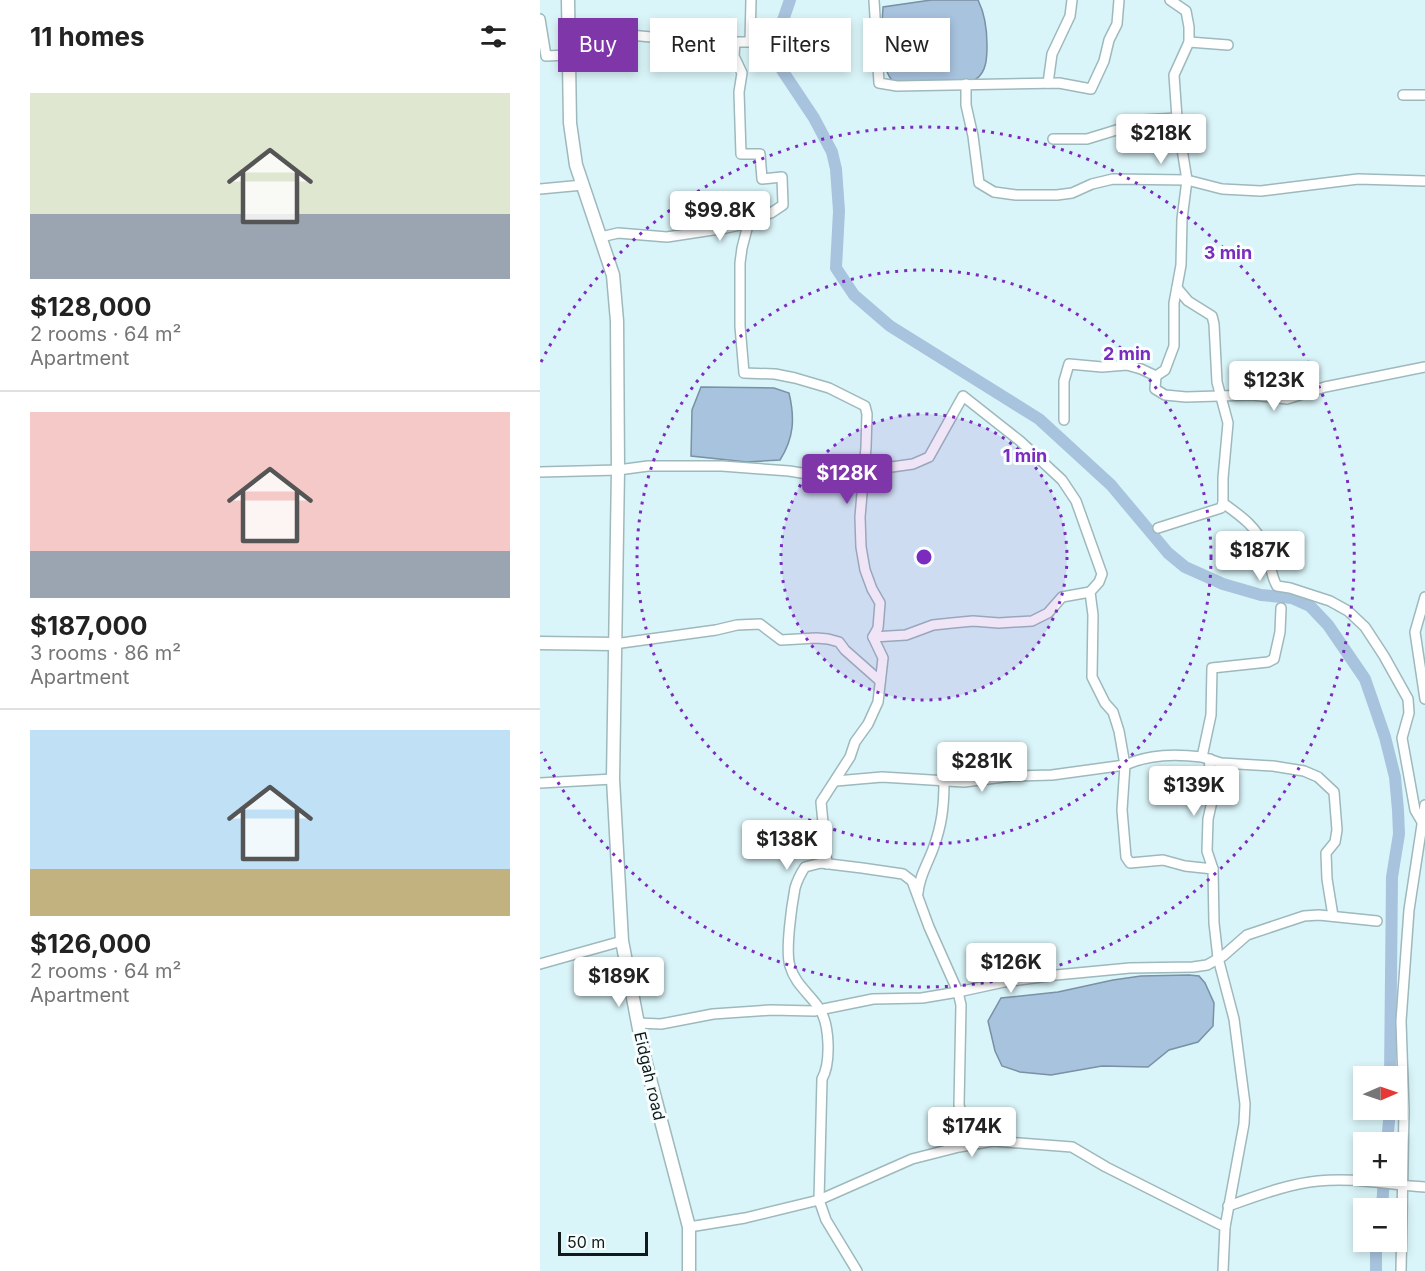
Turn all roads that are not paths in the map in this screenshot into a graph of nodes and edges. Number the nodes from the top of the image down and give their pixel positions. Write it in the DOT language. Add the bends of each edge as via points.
graph roads {
  1 [pos="568,0"];
  2 [pos="751,0"];
  3 [pos="874,0"];
  4 [pos="1072,0"];
  5 [pos="1119,0"];
  6 [pos="1170,0"];
  7 [pos="568,18"];
  8 [pos="751,18"];
  9 [pos="540,19"];
  10 [pos="1189,42"];
  11 [pos="1228,45"];
  12 [pos="558,53"];
  13 [pos="737,62"];
  14 [pos="569,72"];
  15 [pos="1048,83"];
  16 [pos="966,84"];
  17 [pos="1404,95"];
  18 [pos="1425,95"];
  19 [pos="1177,118"];
  20 [pos="1053,139"];
  21 [pos="1187,180"];
  22 [pos="1425,182"];
  23 [pos="583,185"];
  24 [pos="540,189"];
  25 [pos="749,221"];
  26 [pos="601,237"];
  27 [pos="1177,288"];
  28 [pos="1425,367"];
  29 [pos="1156,376"];
  30 [pos="1221,396"];
  31 [pos="1064,420"];
  32 [pos="618,470"];
  33 [pos="863,471"];
  34 [pos="540,472"];
  35 [pos="1223,503"];
  36 [pos="1158,528"];
  37 [pos="1090,592"];
  38 [pos="1425,597"];
  39 [pos="1281,608"];
  40 [pos="873,637"];
  41 [pos="540,643"];
  42 [pos="614,644"];
  43 [pos="880,681"];
  44 [pos="1425,699"];
  45 [pos="1206,758"];
  46 [pos="1125,765"];
  47 [pos="613,780"];
  48 [pos="836,781"];
  49 [pos="944,781"];
  50 [pos="540,783"];
  51 [pos="1425,805"];
  52 [pos="1422,822"];
  53 [pos="827,864"];
  54 [pos="1213,869"];
  55 [pos="918,894"];
  56 [pos="1333,916"];
  57 [pos="1377,921"];
  58 [pos="622,941"];
  59 [pos="1218,958"];
  60 [pos="540,964"];
  61 [pos="958,993"];
  62 [pos="820,1009"];
  63 [pos="638,1023"];
  64 [pos="1403,1132"];
  65 [pos="993,1142"];
  66 [pos="1353,1180"];
  67 [pos="1400,1186"];
  68 [pos="1407,1186"];
  69 [pos="1425,1187"];
  70 [pos="819,1200"];
  71 [pos="1228,1206"];
  72 [pos="689,1227"];
  73 [pos="1225,1227"];
  74 [pos="689,1271"];
  75 [pos="857,1271"];
  76 [pos="1223,1271"];
  77 [pos="1401,1271"];
  1 -- 7 [label="street, Eidgah road"];
  2 -- 8 [label="street"];
  3 -- 16 [label="street" via="879,83"];
  4 -- 15 [label="street" via="1070,16 1052,54"];
  5 -- 15 [label="street" via="1117,24 1091,89"];
  6 -- 10 [label="street" via="1186,11"];
  9 -- 12 [label="street" via="546,56"];
  10 -- 11 [label="street"];
  10 -- 19 [label="street" via="1174,75"];
  13 -- 25 [label="street" via="742,73 741,154 760,154 762,179 782,177 783,205"];
  14 -- 23 [label="street, Eidgah road" via="570,123"];
  15 -- 16 [label="street"];
  16 -- 21 [label="street" via="979,183 994,192 1057,195 1072,194 1113,179"];
  17 -- 18 [label="street"];
  19 -- 20 [label="street" via="1143,120 1087,139"];
  19 -- 21 [label="street"];
  21 -- 22 [label="street" via="1222,189 1261,191 1358,179"];
  21 -- 27 [label="street"];
  23 -- 24 [label="street"];
  23 -- 26 [label="street, Eidgah road"];
  25 -- 26 [label="street" via="673,237 618,233"];
  25 -- 33 [label="street" via="740,263 740,351 744,373 795,378 829,388 865,406"];
  26 -- 32 [label="street, Eidgah road" via="613,275 617,321"];
  27 -- 29 [label="street" via="1174,346 1165,370"];
  27 -- 30 [label="street" via="1188,302 1212,316"];
  28 -- 30 [label="street" via="1325,387 1287,399"];
  29 -- 30 [label="street" via="1155,389 1165,395"];
  29 -- 31 [label="street" via="1128,365 1069,364 1064,381"];
  30 -- 35 [label="street" via="1228,430"];
  32 -- 33 [label="street" via="722,466 840,477"];
  32 -- 34 [label="street"];
  32 -- 42 [label="street, Eidgah road"];
  33 -- 37 [label="street" via="913,464 929,457 963,396 1062,480 1076,501 1102,574"];
  33 -- 40 [label="street" via="861,547 865,570 880,603 878,628"];
  35 -- 36 [label="street" via="1221,508"];
  35 -- 52 [label="street" via="1255,529 1266,549 1277,586 1330,601 1348,611 1365,627 1384,656 1408,699 1409,713 1402,738 1414,810"];
  37 -- 40 [label="street" via="1062,597 1048,613 1032,621 952,623 906,635"];
  37 -- 46 [label="street" via="1092,677 1113,712"];
  38 -- 44 [label="street" via="1415,632"];
  39 -- 45 [label="street" via="1274,659 1212,668"];
  40 -- 43 [label="street" via="884,658"];
  41 -- 42 [label="street"];
  42 -- 43 [label="street" via="760,624 781,640 822,638 839,642"];
  42 -- 47 [label="street, Eidgah road"];
  43 -- 48 [label="street" via="878,702"];
  45 -- 46 [label="street" via="1167,754 1142,757"];
  45 -- 54 [label="street" via="1213,797 1207,851"];
  45 -- 56 [label="street" via="1304,771 1318,777 1334,792 1337,830 1335,842 1326,853"];
  46 -- 49 [label="street" via="1052,775"];
  46 -- 54 [label="street" via="1122,810 1126,857 1130,862 1163,860"];
  47 -- 50 [label="street"];
  47 -- 58 [label="street, Eidgah road"];
  48 -- 49 [label="street" via="882,777"];
  48 -- 53 [label="street" via="821,802"];
  49 -- 55 [label="street" via="939,832 919,881"];
  51 -- 52 [label="street"];
  52 -- 64 [label="street" via="1409,910 1401,1021"];
  53 -- 55 [label="street" via="903,874"];
  53 -- 62 [label="street" via="804,867 795,886 788,947 789,966 798,984"];
  54 -- 59 [label="street"];
  55 -- 61 [label="street"];
  56 -- 57 [label="street"];
  56 -- 59 [label="street" via="1304,916 1247,935"];
  58 -- 60 [label="street"];
  58 -- 63 [label="street, Eidgah road"];
  59 -- 61 [label="street" via="1193,967 1056,975"];
  59 -- 71 [label="street" via="1234,1019 1245,1104"];
  61 -- 62 [label="street" via="866,1000"];
  61 -- 65 [label="street" via="959,1105 972,1131"];
  62 -- 63 [label="street" via="713,1014 661,1024"];
  62 -- 70 [label="street" via="828,1054 822,1079"];
  63 -- 72 [label="street, Eidgah road"];
  65 -- 70 [label="street" via="959,1146 912,1159"];
  65 -- 73 [label="street" via="1072,1147"];
  66 -- 71 [label="street" via="1318,1181 1283,1188"];
  67 -- 77 [label="street"];
  68 -- 69 [label="street"];
  70 -- 72 [label="street"];
  70 -- 75 [label="street" via="826,1220"];
  71 -- 73 [label="street"];
  72 -- 74 [label="street, Eidgah road"];
  73 -- 76 [label="street"];
}
